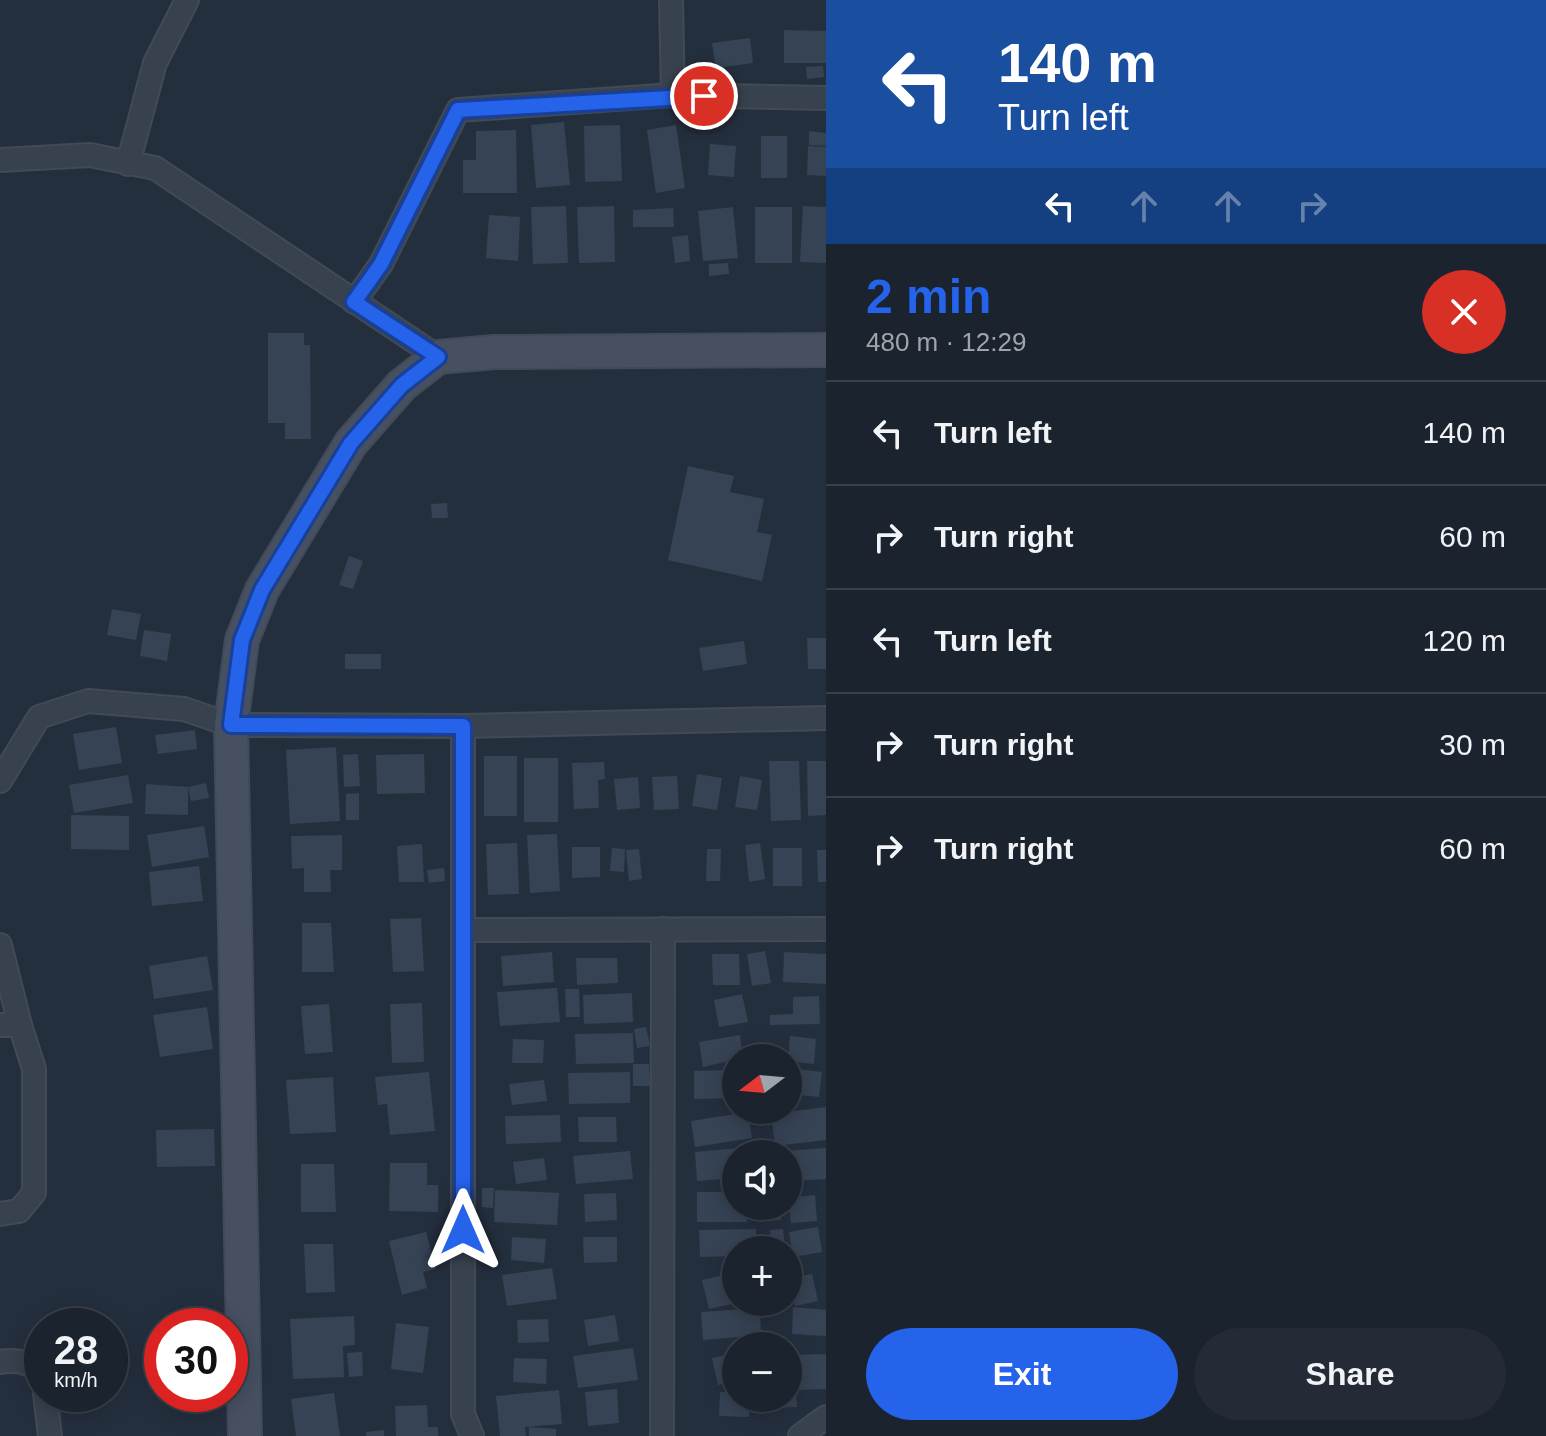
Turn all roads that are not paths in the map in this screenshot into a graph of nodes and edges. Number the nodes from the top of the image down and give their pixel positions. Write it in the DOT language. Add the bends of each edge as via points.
graph roads {
  1 [pos="187,0"];
  2 [pos="671,0"];
  3 [pos="673,95"];
  4 [pos="826,98"];
  5 [pos="0,160"];
  6 [pos="128,164"];
  7 [pos="354,302"];
  8 [pos="826,350"];
  9 [pos="438,357"];
  10 [pos="826,718"];
  11 [pos="231,725"];
  12 [pos="463,726"];
  13 [pos="0,781"];
  14 [pos="663,929"];
  15 [pos="826,929"];
  16 [pos="465,930"];
  17 [pos="0,945"];
  18 [pos="10,1025"];
  19 [pos="0,1214"];
  20 [pos="0,1362"];
  21 [pos="24,1362"];
  22 [pos="47,1412"];
  23 [pos="826,1417"];
  24 [pos="50,1436"];
  25 [pos="245,1436"];
  26 [pos="472,1436"];
  27 [pos="662,1436"];
  28 [pos="800,1436"];
  1 -- 6 [label="street" via="155,63"];
  2 -- 3 [label="street"];
  3 -- 4 [label="street"];
  3 -- 7 [label="street" via="458,110 381,264"];
  5 -- 6 [label="street" via="90,155"];
  6 -- 7 [label="street" via="155,168"];
  7 -- 9 [label="street"];
  8 -- 9 [label="street"];
  9 -- 11 [label="street" via="402,385 351,443 262,590 242,640"];
  10 -- 12 [label="street"];
  11 -- 12 [label="street"];
  11 -- 13 [label="street" via="184,709 88,701 61,707 39,717"];
  11 -- 25 [label="street"];
  12 -- 16 [label="street"];
  14 -- 15 [label="street"];
  14 -- 16 [label="street"];
  14 -- 27 [label="street"];
  16 -- 26 [label="street" via="463,1414"];
  17 -- 18 [label="street"];
  18 -- 19 [label="street" via="34,1069 34,1193 19,1211"];
  20 -- 21 [label="street"];
  22 -- 24 [label="street"];
  23 -- 28 [label="street"];
}
